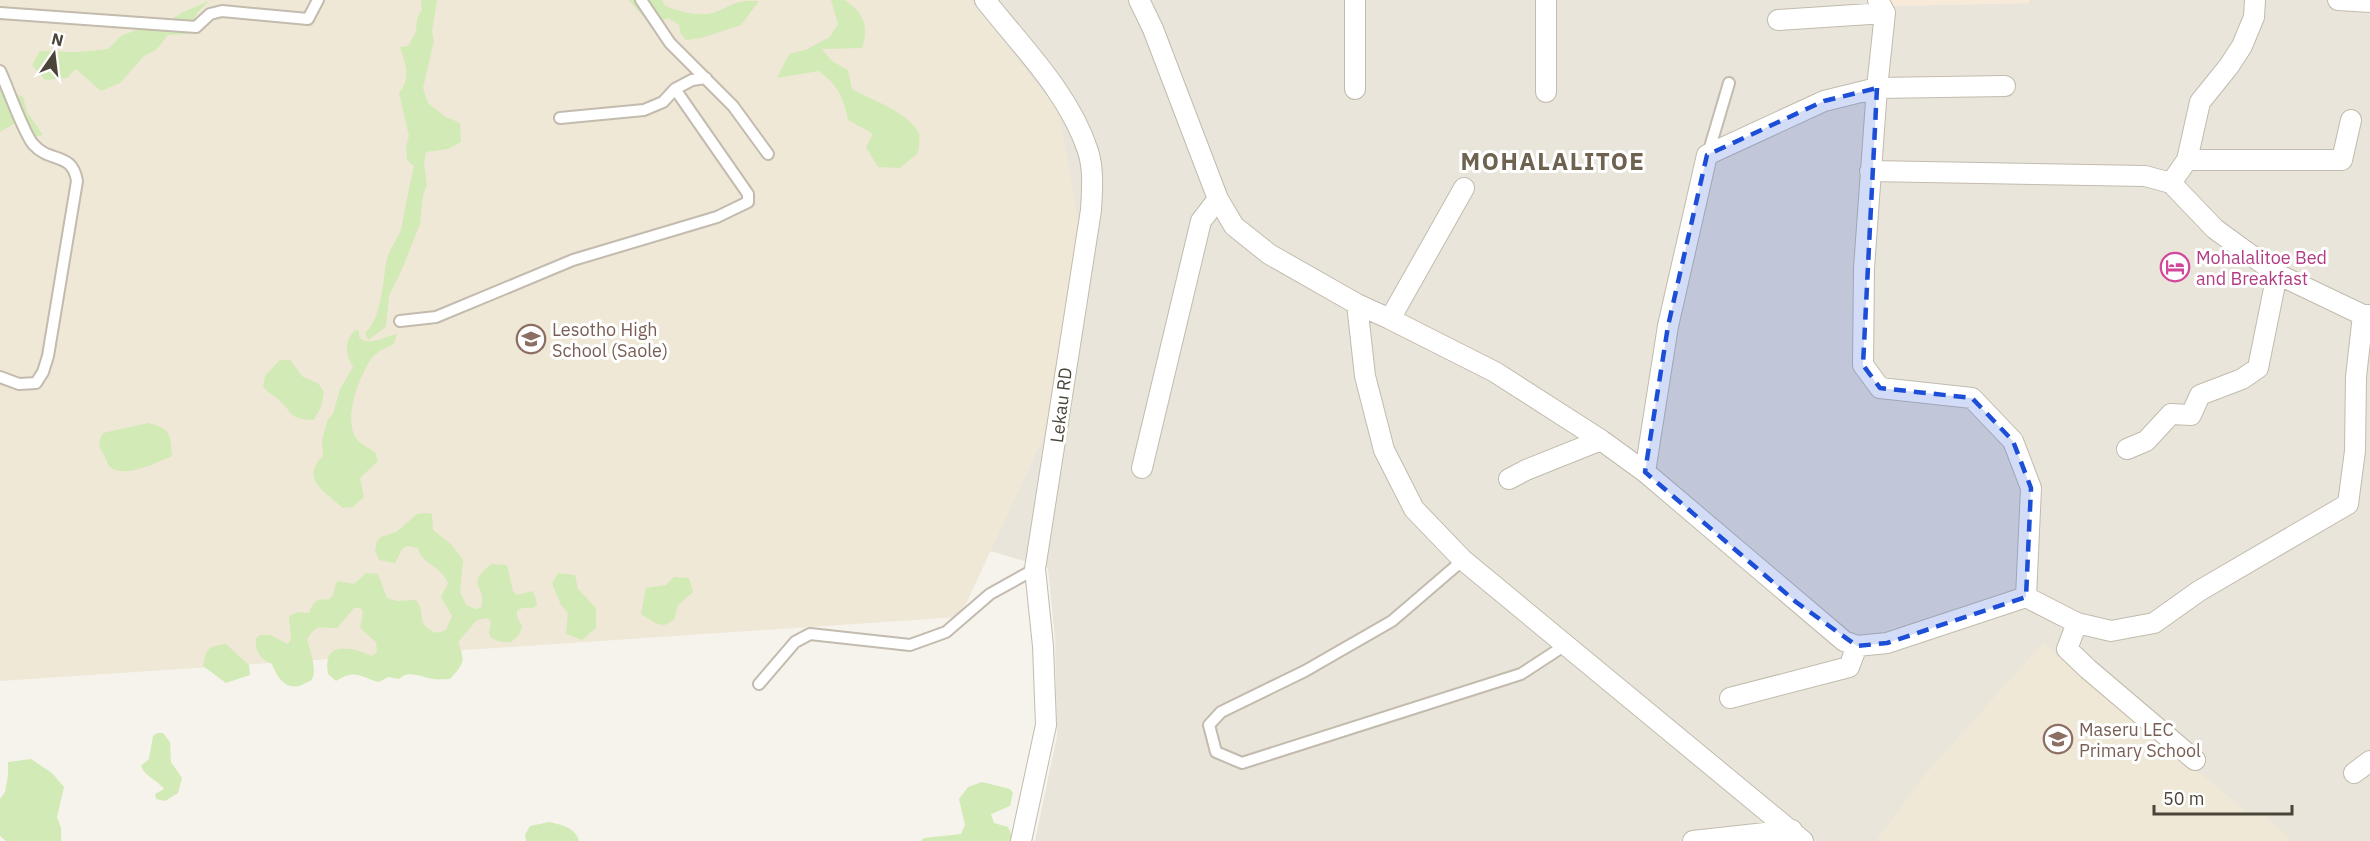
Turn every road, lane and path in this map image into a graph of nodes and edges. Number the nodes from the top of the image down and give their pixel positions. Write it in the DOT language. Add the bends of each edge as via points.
graph roads {
  1 [pos="318,0"];
  2 [pos="641,0"];
  3 [pos="985,0"];
  4 [pos="1139,0"];
  5 [pos="1355,0"];
  6 [pos="1546,0"];
  7 [pos="2255,0"];
  8 [pos="2338,0"];
  9 [pos="2370,2"];
  10 [pos="1882,6"];
  11 [pos="0,13"];
  12 [pos="1778,20"];
  13 [pos="0,71"];
  14 [pos="706,78"];
  15 [pos="1730,83"];
  16 [pos="2005,86"];
  17 [pos="1877,88"];
  18 [pos="675,89"];
  19 [pos="1355,89"];
  20 [pos="1546,92"];
  21 [pos="560,118"];
  22 [pos="2351,120"];
  23 [pos="768,154"];
  24 [pos="1707,155"];
  25 [pos="2187,160"];
  26 [pos="1870,171"];
  27 [pos="2171,183"];
  28 [pos="1464,188"];
  29 [pos="1218,199"];
  30 [pos="2277,274"];
  31 [pos="1357,304"];
  32 [pos="2367,315"];
  33 [pos="1390,319"];
  34 [pos="400,321"];
  35 [pos="0,377"];
  36 [pos="1601,440"];
  37 [pos="2127,449"];
  38 [pos="1142,468"];
  39 [pos="1645,472"];
  40 [pos="1509,479"];
  41 [pos="1463,560"];
  42 [pos="1035,569"];
  43 [pos="2026,597"];
  44 [pos="2077,623"];
  45 [pos="1567,644"];
  46 [pos="1857,646"];
  47 [pos="759,684"];
  48 [pos="1730,698"];
  49 [pos="2195,760"];
  50 [pos="1798,836"];
  51 [pos="1021,841"];
  52 [pos="1693,841"];
  1 -- 11 [label="lane" via="308,19 222,11 210,14 196,27"];
  2 -- 14 [label="lane" via="670,42"];
  3 -- 42 [label="street, Lekau RD" via="1061,95 1088,151 1092,174 1091,210"];
  4 -- 29 [label="street"];
  5 -- 19 [label="street"];
  6 -- 20 [label="street"];
  7 -- 25 [label="street" via="2254,17 2241,46 2200,102"];
  8 -- 9 [label="street"];
  10 -- 12 [label="street"];
  10 -- 17 [label="street"];
  13 -- 35 [label="lane" via="31,142 40,152 70,164 77,181 43,372 36,383 19,384"];
  14 -- 18 [label="lane"];
  14 -- 23 [label="lane" via="733,106"];
  15 -- 24 [label="lane"];
  16 -- 17 [label="street"];
  17 -- 24 [label="street" via="1824,101"];
  17 -- 26 [label="street"];
  18 -- 21 [label="lane" via="663,102 644,110"];
  18 -- 34 [label="lane" via="748,194 748,202 717,217 573,260 436,317"];
  22 -- 25 [label="street" via="2342,160"];
  24 -- 39 [label="street" via="1668,326"];
  25 -- 27 [label="street"];
  26 -- 27 [label="street" via="2145,176"];
  26 -- 43 [label="street" via="1863,366 1880,388 1972,398 2013,441 2031,489"];
  27 -- 30 [label="street" via="2215,229"];
  28 -- 33 [label="street"];
  29 -- 31 [label="street" via="1234,226 1269,254"];
  29 -- 38 [label="street" via="1201,220"];
  30 -- 32 [label="street"];
  30 -- 37 [label="street" via="2258,368 2242,379 2200,395 2191,415 2171,414 2146,441"];
  31 -- 33 [label="street"];
  31 -- 41 [label="street" via="1365,376 1384,450 1414,509"];
  32 -- 44 [label="street" via="2356,377 2355,451 2348,504 2199,591 2154,623 2111,631"];
  33 -- 36 [label="street" via="1495,372"];
  36 -- 39 [label="street"];
  36 -- 40 [label="street"];
  39 -- 46 [label="street" via="1796,602 1844,641"];
  41 -- 45 [label="street"];
  41 -- 45 [label="lane" via="1392,621 1305,671 1221,712 1209,725 1216,752 1242,763 1521,674"];
  42 -- 47 [label="lane" via="990,594 946,632 910,645 810,634 795,642"];
  42 -- 51 [label="street, Lekau RD" via="1044,646 1046,725"];
  43 -- 44 [label="street"];
  43 -- 46 [label="street" via="1887,644"];
  44 -- 49 [label="street" via="2067,649"];
  45 -- 50 [label="street"];
  46 -- 48 [label="street" via="1849,667"];
  50 -- 52 [label="street"];
}
